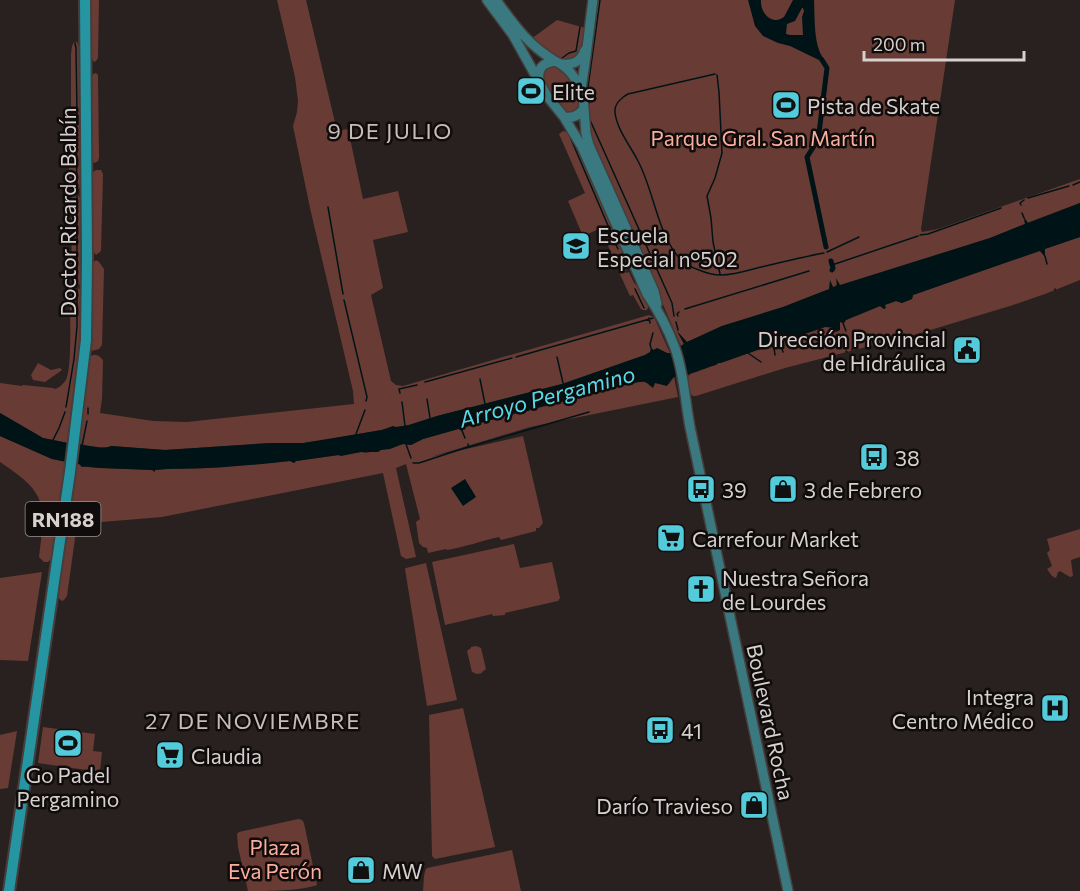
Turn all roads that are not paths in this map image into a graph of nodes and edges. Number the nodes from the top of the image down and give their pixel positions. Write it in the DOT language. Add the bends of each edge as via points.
graph roads {
  1 [pos="85,0"];
  2 [pos="487,0"];
  3 [pos="496,0"];
  4 [pos="593,0"];
  5 [pos="587,45"];
  6 [pos="559,63"];
  7 [pos="540,85"];
  8 [pos="581,89"];
  9 [pos="584,109"];
  10 [pos="564,117"];
  11 [pos="658,309"];
  12 [pos="9,891"];
  13 [pos="788,891"];
  1 -- 12 [label="highway, Doctor Ricardo Balbín / RN188" via="85,354"];
  2 -- 7 [label="main road" via="513,35"];
  3 -- 6 [label="main road" via="534,47"];
  4 -- 5 [label="main road"];
  5 -- 6 [label="main road" via="574,63"];
  5 -- 8 [label="main road"];
  6 -- 7 [label="main road" via="543,65 539,70"];
  6 -- 8 [label="main road"];
  7 -- 10 [label="main road"];
  8 -- 9 [label="main road"];
  9 -- 10 [label="main road" via="575,117"];
  9 -- 11 [label="main road" via="589,145 654,291"];
  10 -- 11 [label="main road" via="582,147 647,294"];
  11 -- 13 [label="main road, Boulevard Rocha" via="675,347"];
}
